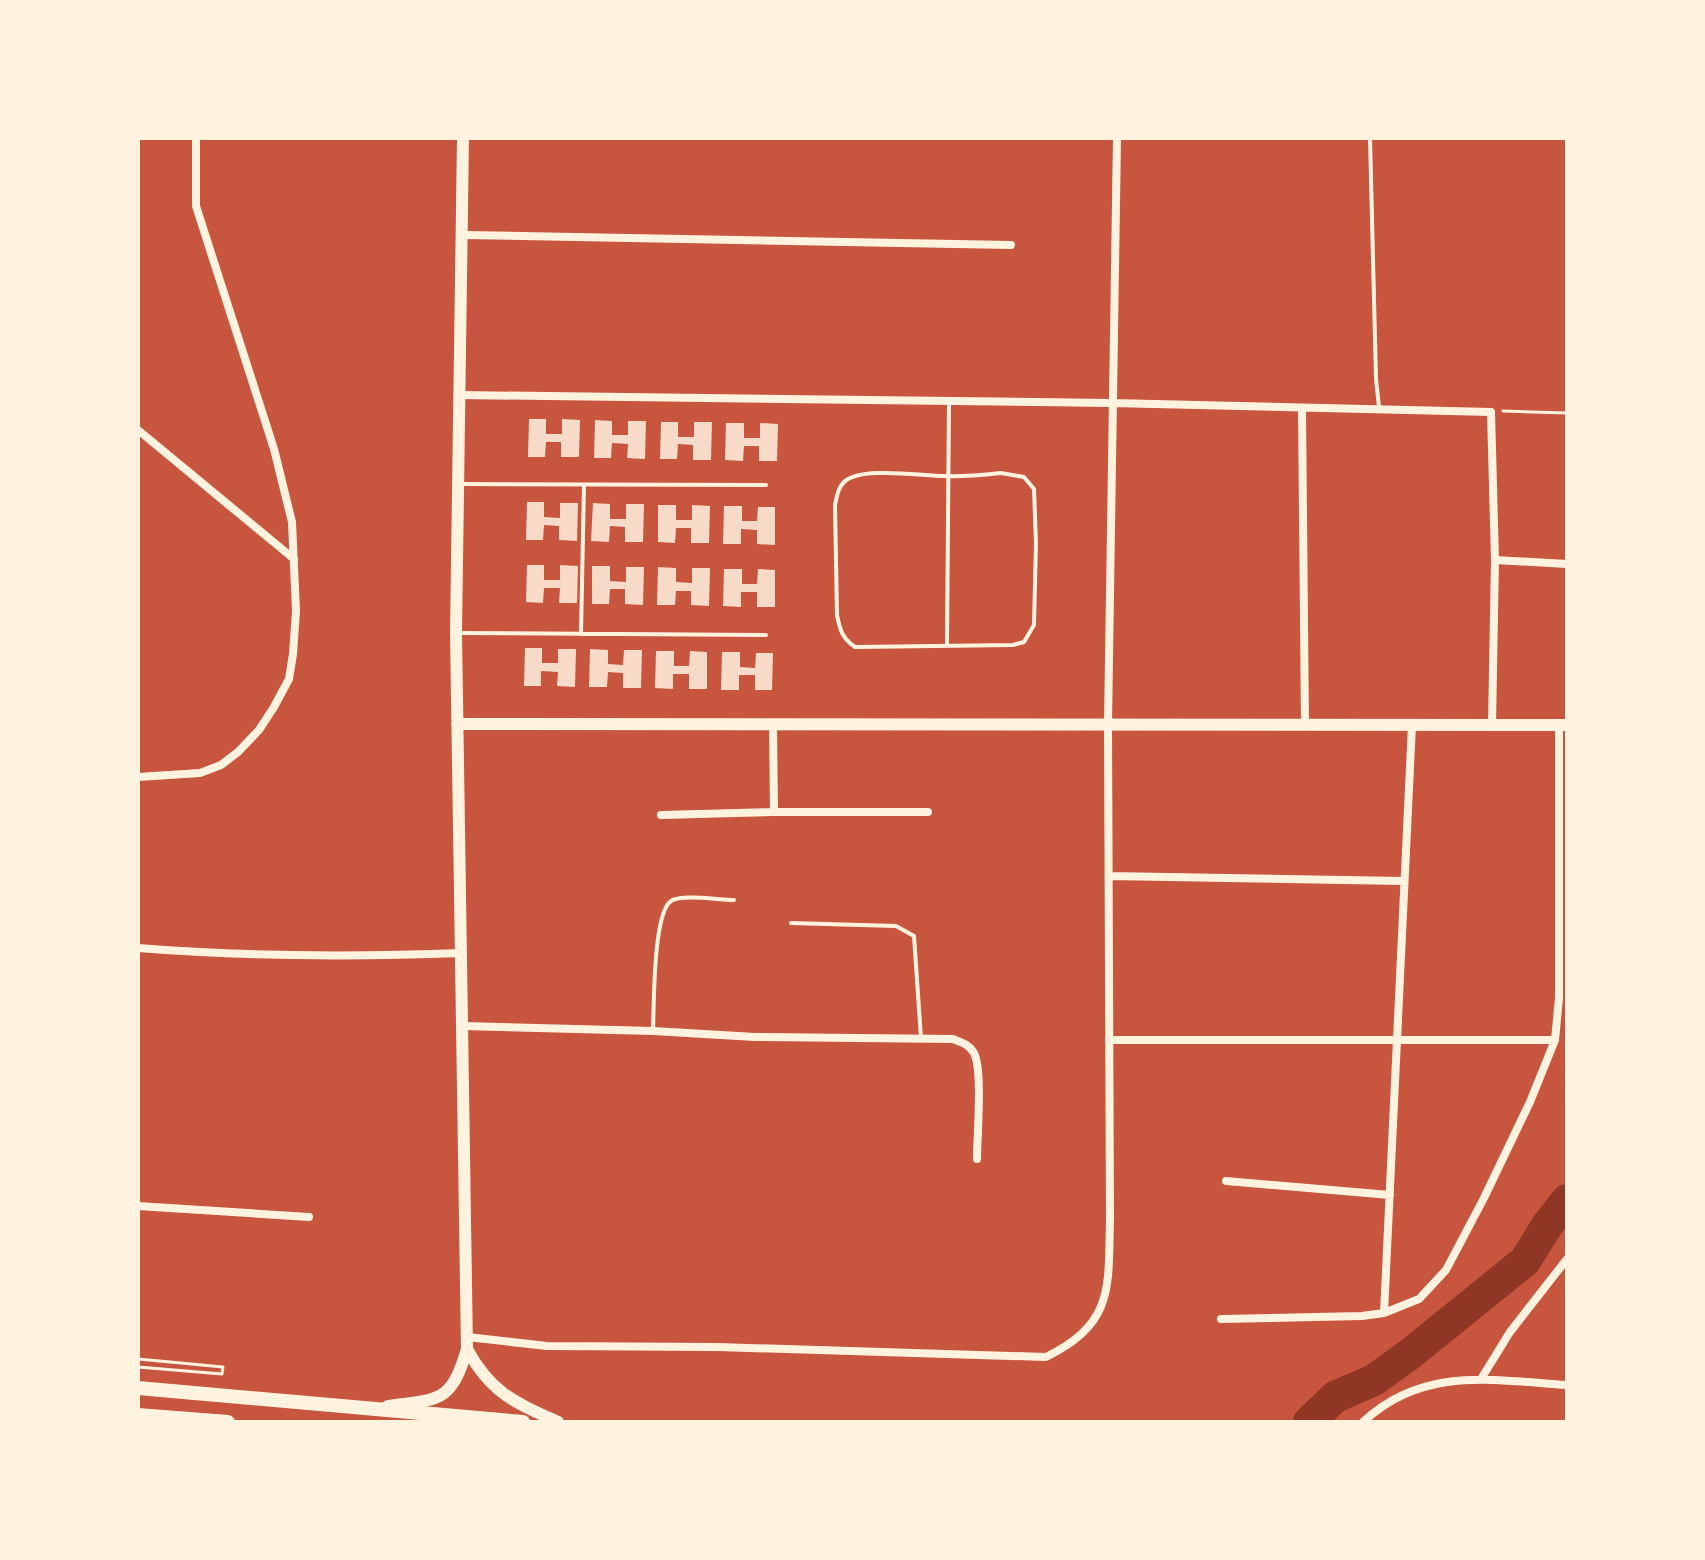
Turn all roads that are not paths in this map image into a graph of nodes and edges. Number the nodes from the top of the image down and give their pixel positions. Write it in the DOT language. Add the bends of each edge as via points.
graph roads {
  1 [pos="196,138"];
  2 [pos="463,138"];
  3 [pos="1117,138"];
  4 [pos="1370,138"];
  5 [pos="463,235"];
  6 [pos="1011,245"];
  7 [pos="458,395"];
  8 [pos="949,402"];
  9 [pos="1112,403"];
  10 [pos="1302,409"];
  11 [pos="1380,410"];
  12 [pos="138,430"];
  13 [pos="948,477"];
  14 [pos="457,484"];
  15 [pos="584,485"];
  16 [pos="766,485"];
  17 [pos="294,559"];
  18 [pos="1495,560"];
  19 [pos="1567,564"];
  20 [pos="456,633"];
  21 [pos="581,634"];
  22 [pos="766,635"];
  23 [pos="947,644"];
  24 [pos="457,724"];
  25 [pos="773,724"];
  26 [pos="1108,724"];
  27 [pos="1305,725"];
  28 [pos="1412,725"];
  29 [pos="1492,725"];
  30 [pos="1563,725"];
  31 [pos="138,777"];
  32 [pos="774,812"];
  33 [pos="928,812"];
  34 [pos="661,815"];
  35 [pos="1109,876"];
  36 [pos="1404,881"];
  37 [pos="734,900"];
  38 [pos="791,923"];
  39 [pos="138,948"];
  40 [pos="463,953"];
  41 [pos="463,1026"];
  42 [pos="653,1031"];
  43 [pos="921,1038"];
  44 [pos="1110,1040"];
  45 [pos="1397,1040"];
  46 [pos="1555,1040"];
  47 [pos="977,1159"];
  48 [pos="1226,1181"];
  49 [pos="1390,1195"];
  50 [pos="138,1206"];
  51 [pos="309,1217"];
  52 [pos="1567,1259"];
  53 [pos="1384,1313"];
  54 [pos="1221,1319"];
  55 [pos="467,1343"];
  56 [pos="1481,1379"];
  57 [pos="1567,1385"];
  58 [pos="138,1388"];
  59 [pos="369,1409"];
  60 [pos="138,1415"];
  61 [pos="228,1422"];
  62 [pos="523,1422"];
  63 [pos="558,1422"];
  64 [pos="1363,1422"];
  1 -- 17 [label="street" via="196,206 274,449 292,522"];
  2 -- 5 [label="main road"];
  3 -- 9 [label="street"];
  4 -- 11 [label="lane"];
  5 -- 6 [label="street"];
  5 -- 7 [label="main road"];
  7 -- 8 [label="street"];
  7 -- 14 [label="main road"];
  8 -- 9 [label="street"];
  8 -- 13 [label="lane"];
  9 -- 10 [label="street"];
  9 -- 26 [label="street"];
  10 -- 11 [label="street"];
  10 -- 27 [label="street"];
  11 -- 18 [label="street" via="1491,412"];
  12 -- 17 [label="street"];
  13 -- 23 [label="lane"];
  13 -- 23 [label="lane" via="1016,474 1030,482 1036,543 1034,625 1024,642"];
  13 -- 23 [label="lane" via="855,476 838,490 835,505 837,615 846,640 855,647"];
  14 -- 15 [label="lane"];
  14 -- 20 [label="main road"];
  15 -- 16 [label="lane"];
  15 -- 21 [label="lane"];
  17 -- 31 [label="street" via="296,611 289,679 259,730 221,765 200,773"];
  18 -- 19 [label="street"];
  18 -- 29 [label="street"];
  20 -- 21 [label="lane"];
  20 -- 24 [label="main road"];
  21 -- 22 [label="lane"];
  24 -- 25 [label="main road"];
  24 -- 40 [label="main road"];
  25 -- 26 [label="main road"];
  25 -- 32 [label="street"];
  26 -- 27 [label="main road"];
  26 -- 35 [label="street"];
  27 -- 28 [label="main road"];
  28 -- 29 [label="main road"];
  28 -- 36 [label="street"];
  29 -- 30 [label="main road"];
  30 -- 46 [label="street"];
  32 -- 33 [label="street"];
  32 -- 34 [label="street"];
  35 -- 36 [label="street"];
  35 -- 44 [label="street"];
  36 -- 45 [label="street"];
  37 -- 42 [label="lane" via="681,898 663,911"];
  38 -- 43 [label="lane" via="896,926 914,936"];
  39 -- 40 [label="street" via="333,958"];
  40 -- 41 [label="main road"];
  41 -- 42 [label="street"];
  41 -- 55 [label="main road"];
  42 -- 43 [label="street"];
  43 -- 47 [label="street" via="953,1039 975,1055"];
  44 -- 45 [label="street"];
  44 -- 55 [label="street" via="1108,1290 1097,1319 1072,1345 1046,1357"];
  45 -- 46 [label="street"];
  45 -- 49 [label="street"];
  46 -- 53 [label="street" via="1491,1185 1446,1270 1419,1299"];
  48 -- 49 [label="street"];
  49 -- 53 [label="street"];
  50 -- 51 [label="street"];
  52 -- 56 [label="street"];
  53 -- 54 [label="street"];
  55 -- 59 [label="main road" via="458,1378 448,1392"];
  55 -- 63 [label="main road" via="498,1391"];
  56 -- 57 [label="street"];
  56 -- 64 [label="street" via="1443,1381 1405,1392"];
  58 -- 59 [label="main road"];
  59 -- 62 [label="main road"];
  60 -- 61 [label="main road"];
}
